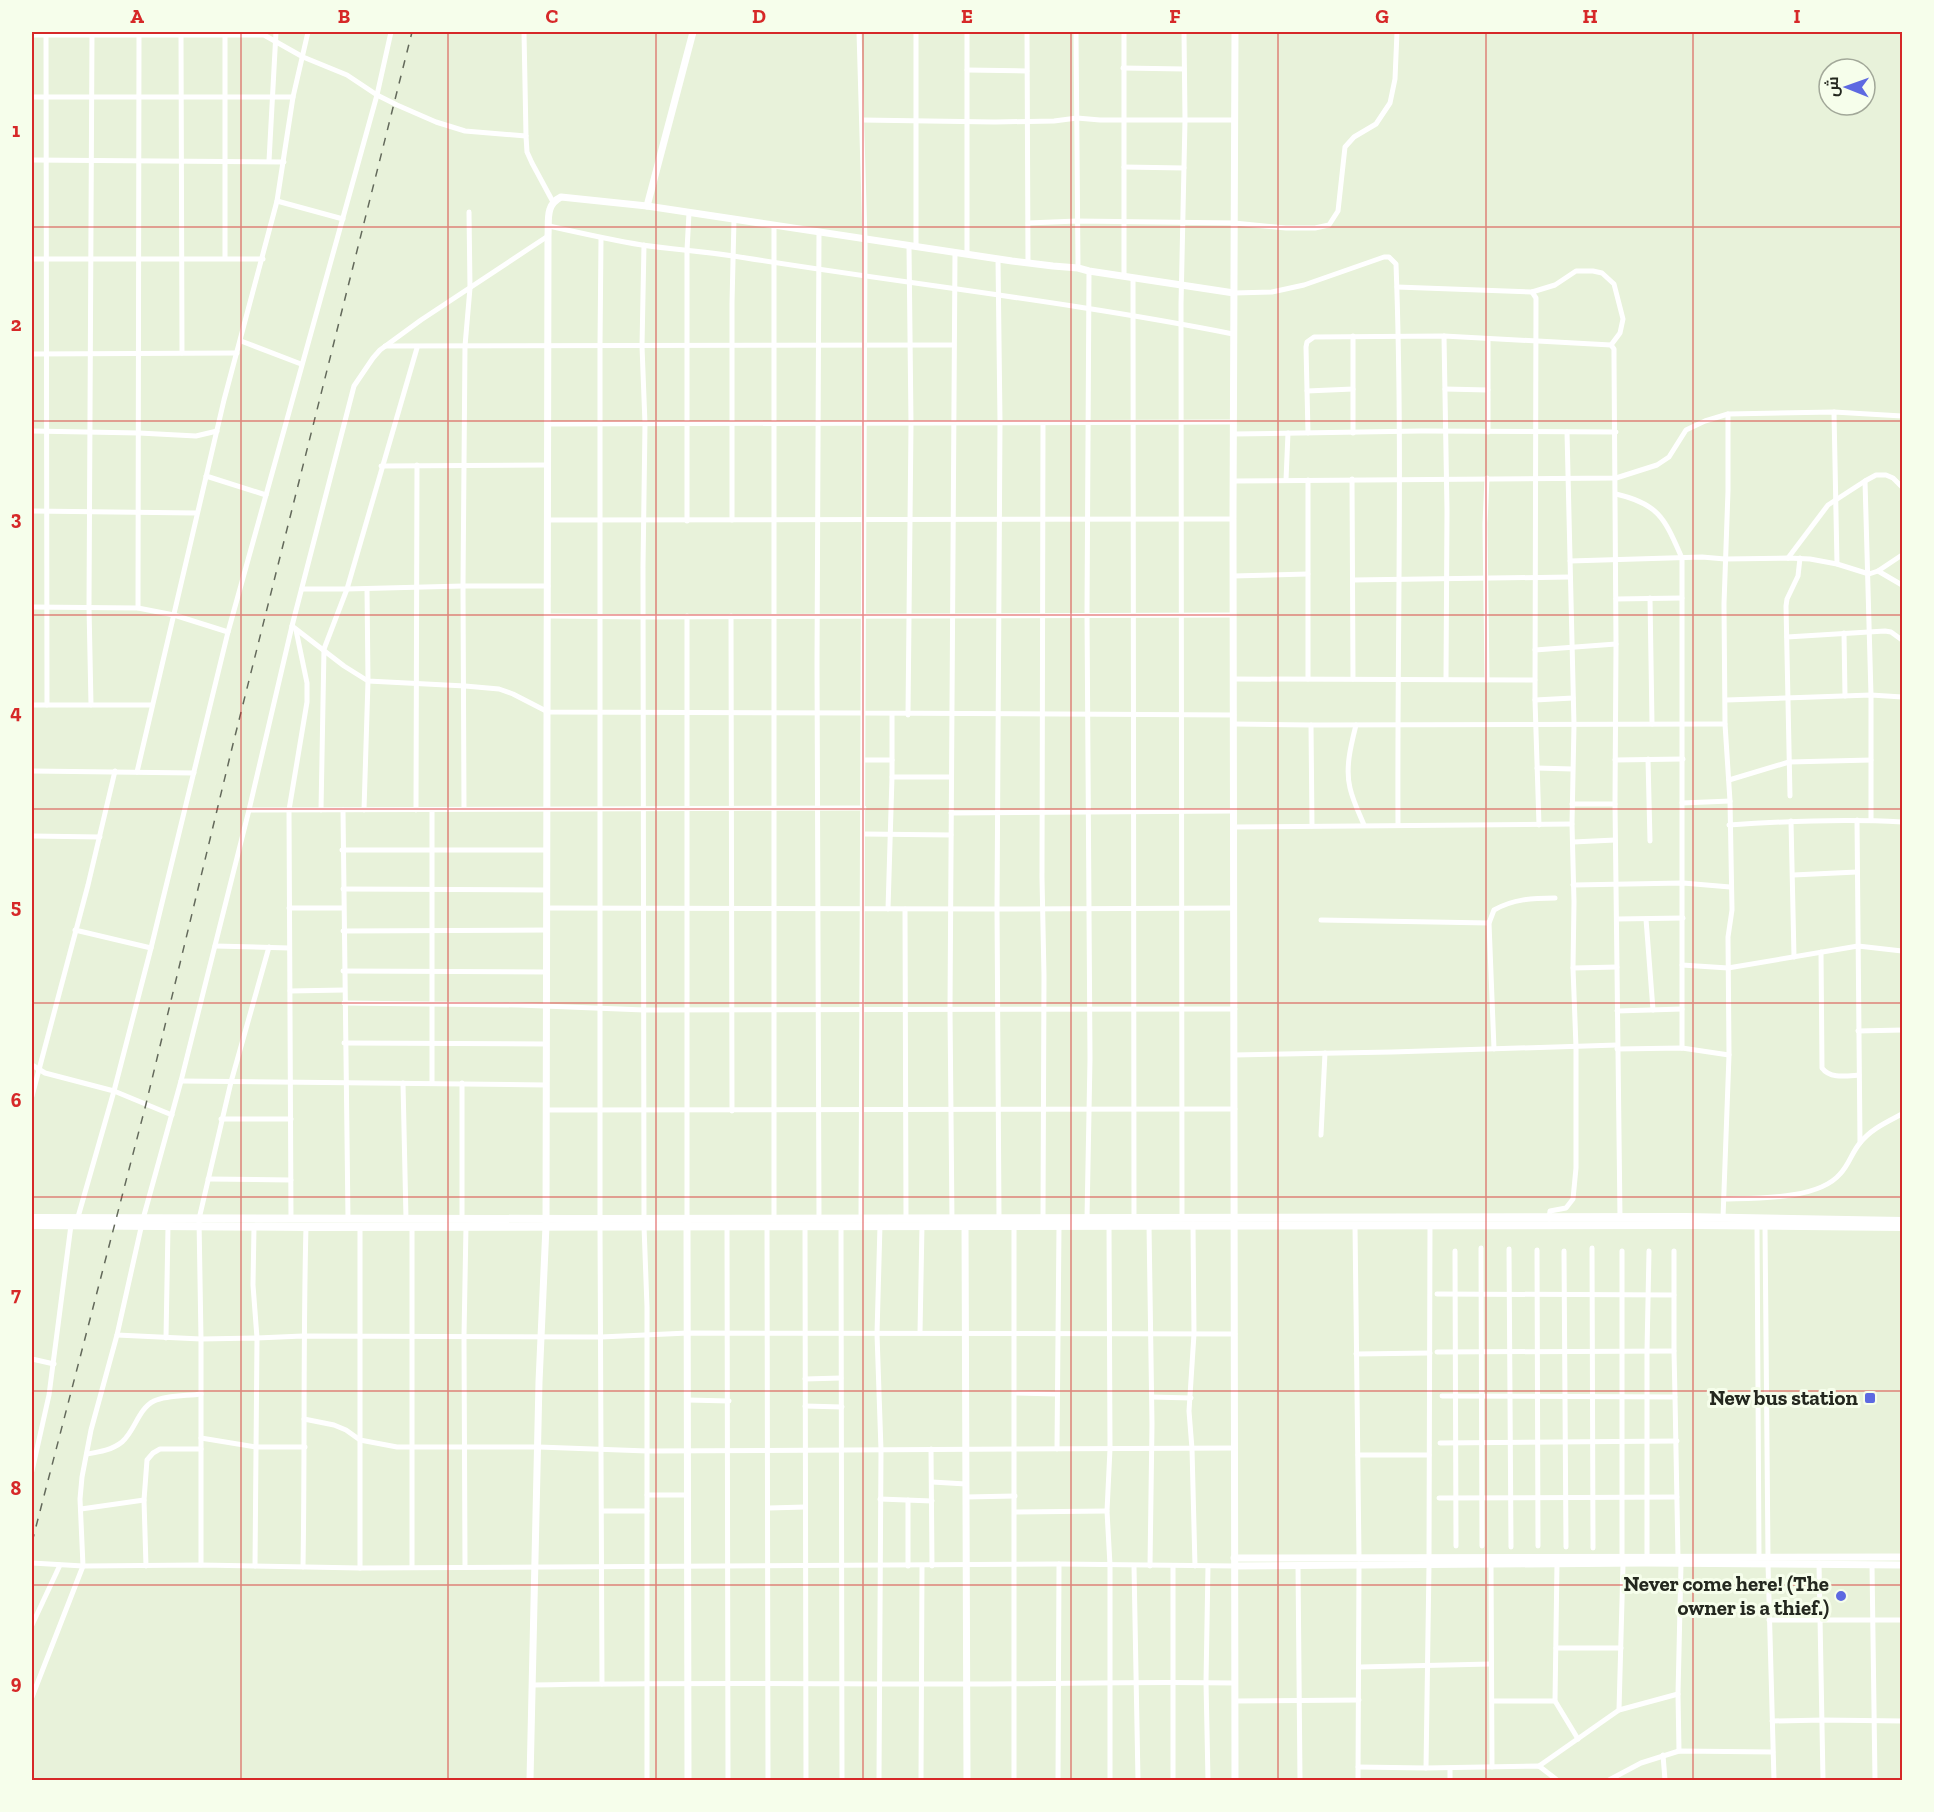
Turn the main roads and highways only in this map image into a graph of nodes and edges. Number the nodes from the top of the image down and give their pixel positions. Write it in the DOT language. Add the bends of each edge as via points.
graph roads {
  1 [pos="32,1218"];
  2 [pos="952,1221"];
  3 [pos="965,1221"];
  4 [pos="1234,1221"];
  5 [pos="1902,1221"];
  6 [pos="464,1222"];
  7 [pos="687,1222"];
  8 [pos="1549,1222"];
  9 [pos="143,1223"];
  10 [pos="199,1223"];
  11 [pos="32,1225"];
  12 [pos="1902,1227"];
  1 -- 9 [label="main road" via="78,1217"];
  2 -- 3 [label="main road"];
  2 -- 7 [label="main road" via="774,1218"];
  2 -- 7 [label="main road" via="880,1226"];
  3 -- 4 [label="main road" via="1108,1225"];
  3 -- 4 [label="main road" via="999,1217 1182,1217"];
  4 -- 8 [label="main road"];
  4 -- 8 [label="main road" via="1355,1225"];
  5 -- 8 [label="main road" via="1620,1217"];
  6 -- 7 [label="main road"];
  6 -- 10 [label="main road" via="291,1219"];
  6 -- 10 [label="main road" via="412,1227"];
  8 -- 12 [label="main road"];
  9 -- 10 [label="main road"];
  9 -- 10 [label="main road" via="168,1227"];
  9 -- 11 [label="main road"];
}
